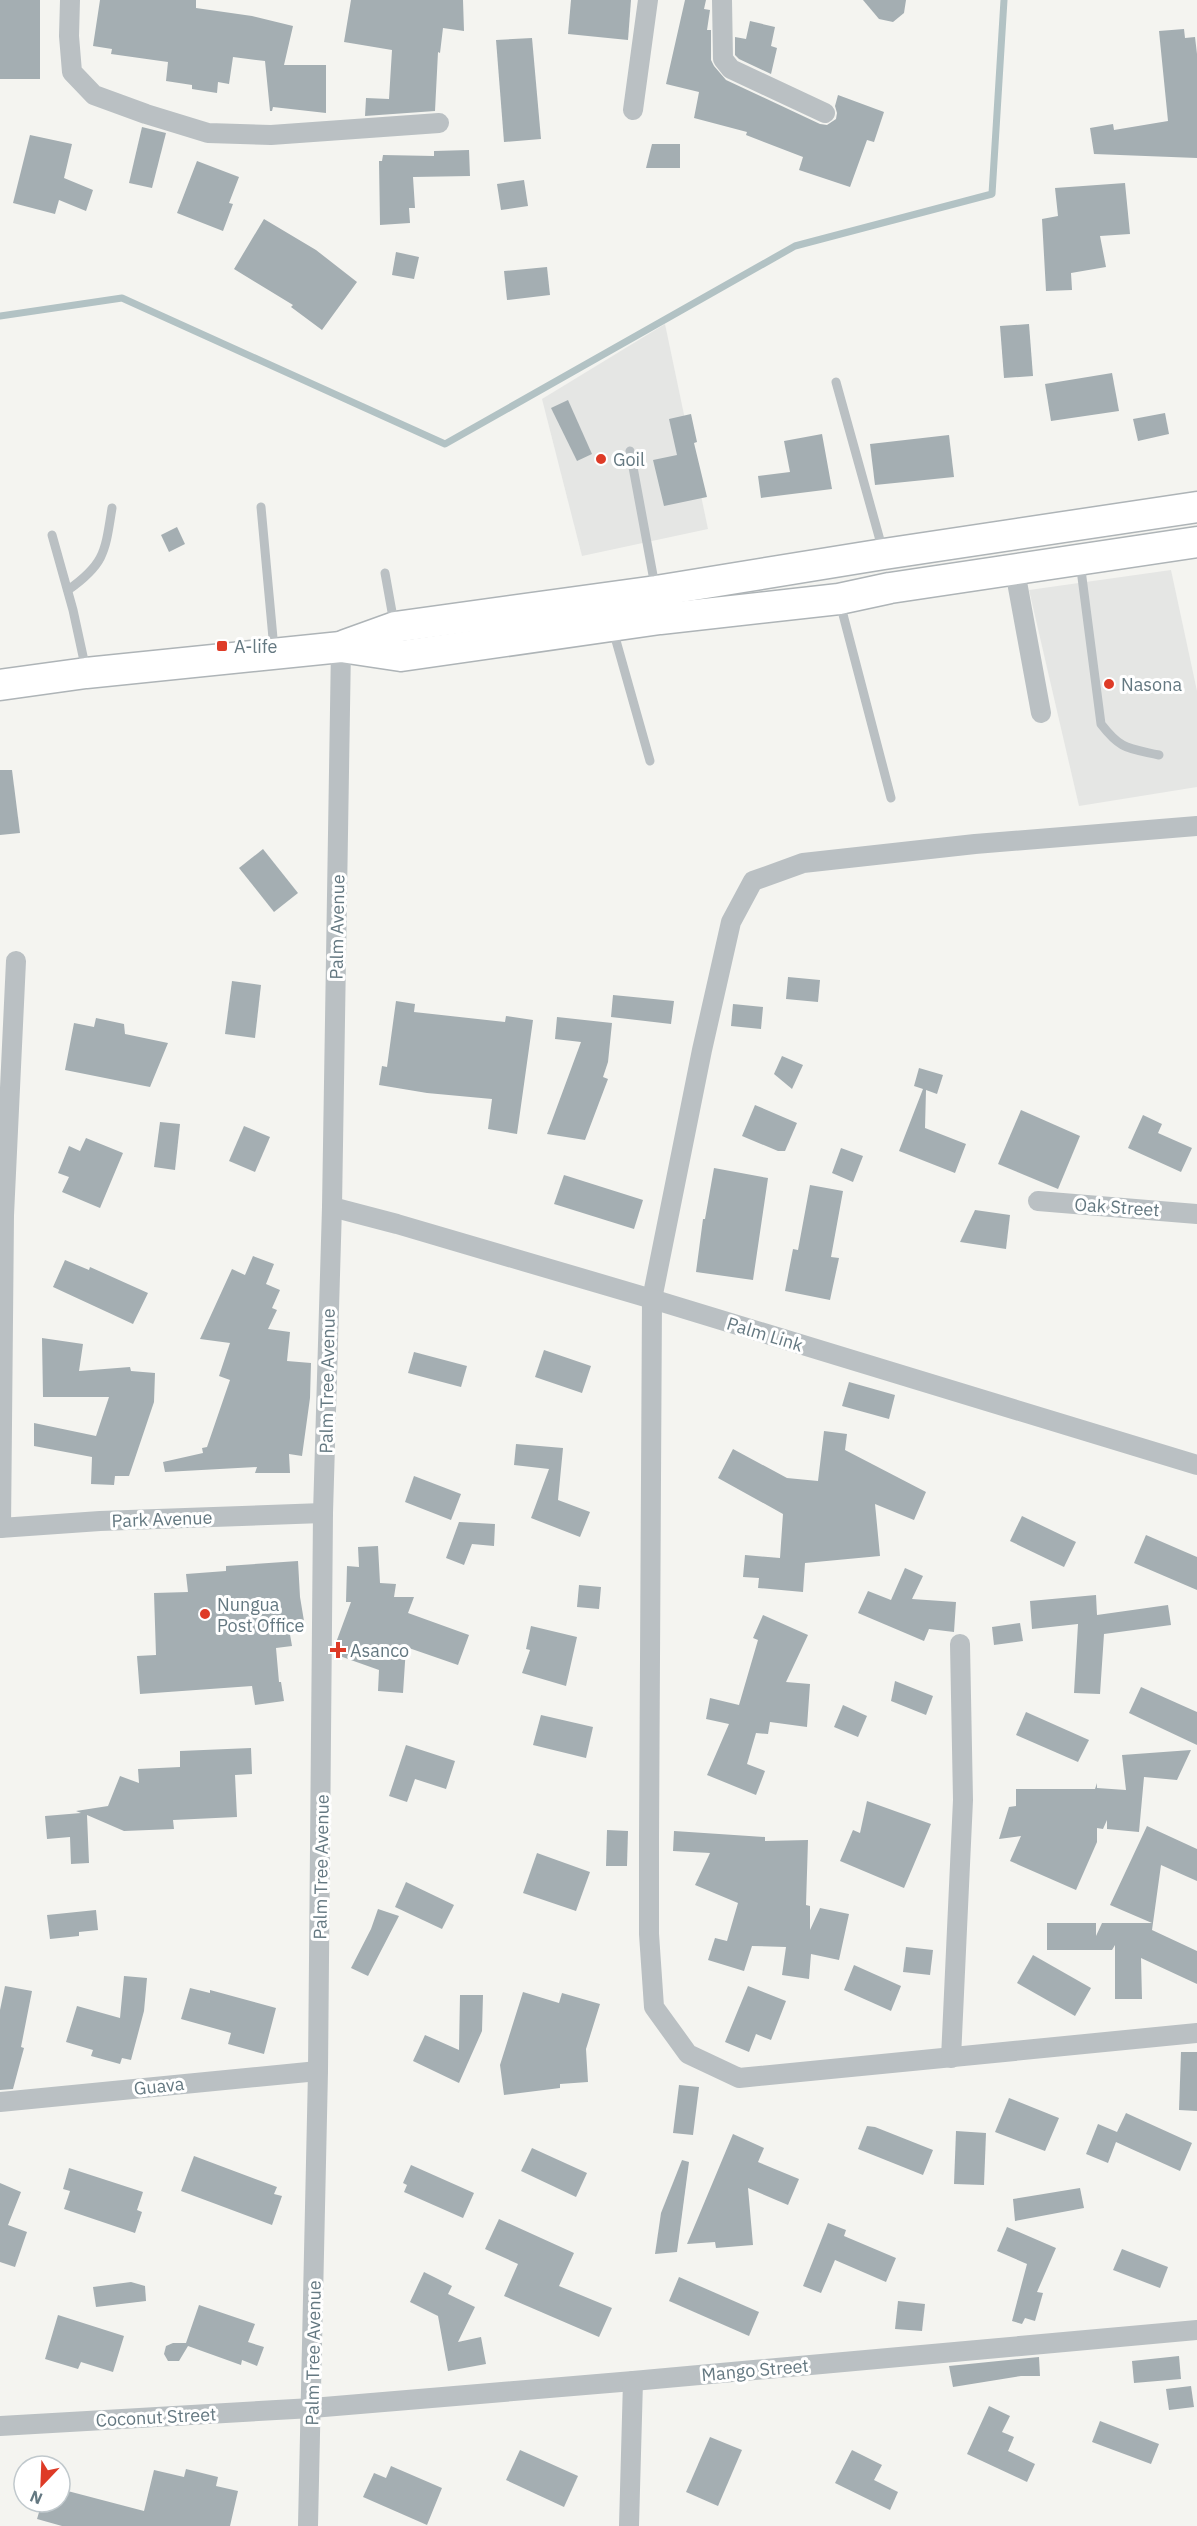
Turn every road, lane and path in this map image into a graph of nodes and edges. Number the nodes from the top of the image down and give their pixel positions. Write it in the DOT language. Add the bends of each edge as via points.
graph roads {
  1 [pos="70,0"];
  2 [pos="648,0"];
  3 [pos="722,0"];
  4 [pos="633,110"];
  5 [pos="825,112"];
  6 [pos="439,123"];
  7 [pos="836,382"];
  8 [pos="630,451"];
  9 [pos="261,507"];
  10 [pos="1197,507"];
  11 [pos="112,508"];
  12 [pos="52,535"];
  13 [pos="1197,542"];
  14 [pos="884,554"];
  15 [pos="1080,560"];
  16 [pos="1015,571"];
  17 [pos="385,573"];
  18 [pos="68,590"];
  19 [pos="656,591"];
  20 [pos="839,598"];
  21 [pos="611,626"];
  22 [pos="395,627"];
  23 [pos="341,647"];
  24 [pos="274,652"];
  25 [pos="86,672"];
  26 [pos="0,685"];
  27 [pos="1041,713"];
  28 [pos="1159,755"];
  29 [pos="650,761"];
  30 [pos="891,798"];
  31 [pos="1197,826"];
  32 [pos="16,961"];
  33 [pos="7,1010"];
  34 [pos="1038,1201"];
  35 [pos="332,1208"];
  36 [pos="1197,1214"];
  37 [pos="2,1216"];
  38 [pos="651,1299"];
  39 [pos="1197,1465"];
  40 [pos="323,1514"];
  41 [pos="1,1528"];
  42 [pos="960,1644"];
  43 [pos="1197,2033"];
  44 [pos="951,2058"];
  45 [pos="318,2071"];
  46 [pos="0,2102"];
  47 [pos="1197,2330"];
  48 [pos="633,2381"];
  49 [pos="312,2408"];
  50 [pos="0,2426"];
  51 [pos="308,2526"];
  52 [pos="629,2526"];
  1 -- 6 [label="street" via="72,72 94,95 146,114 208,133 271,135"];
  2 -- 4 [label="street"];
  3 -- 5 [label="street" via="723,59 731,69"];
  7 -- 14 [label="lane"];
  8 -- 19 [label="lane"];
  9 -- 24 [label="lane"];
  10 -- 14 [label="main road"];
  11 -- 18 [label="lane" via="106,548 98,565"];
  12 -- 18 [label="lane"];
  13 -- 15 [label="main road"];
  14 -- 19 [label="main road"];
  15 -- 16 [label="main road"];
  15 -- 28 [label="lane" via="1101,724 1115,742"];
  16 -- 20 [label="main road"];
  16 -- 27 [label="street"];
  17 -- 22 [label="lane"];
  18 -- 25 [label="lane"];
  19 -- 22 [label="main road"];
  20 -- 21 [label="main road"];
  20 -- 30 [label="lane"];
  21 -- 23 [label="main road" via="402,656"];
  21 -- 29 [label="lane"];
  22 -- 23 [label="main road"];
  23 -- 24 [label="main road"];
  23 -- 35 [label="street, Palm Avenue"];
  24 -- 25 [label="main road"];
  25 -- 26 [label="main road"];
  31 -- 38 [label="street" via="803,863 753,881 731,922"];
  32 -- 33 [label="street"];
  33 -- 37 [label="street"];
  34 -- 36 [label="street, Oak Street"];
  35 -- 38 [label="street, Palm Link"];
  35 -- 40 [label="street, Palm Tree Avenue"];
  37 -- 41 [label="street"];
  38 -- 39 [label="street, Palm Link"];
  38 -- 44 [label="street" via="649,1934 654,2007 688,2054 739,2078"];
  40 -- 41 [label="street, Park Avenue"];
  40 -- 45 [label="street, Palm Tree Avenue"];
  42 -- 44 [label="street" via="963,1800"];
  43 -- 44 [label="street"];
  45 -- 46 [label="street, Guava"];
  45 -- 49 [label="street, Palm Tree Avenue"];
  47 -- 48 [label="street, Mango Street"];
  48 -- 49 [label="street, Mango Street"];
  48 -- 52 [label="street"];
  49 -- 50 [label="street, Coconut Street"];
  49 -- 51 [label="street, Palm Tree Avenue"];
}
